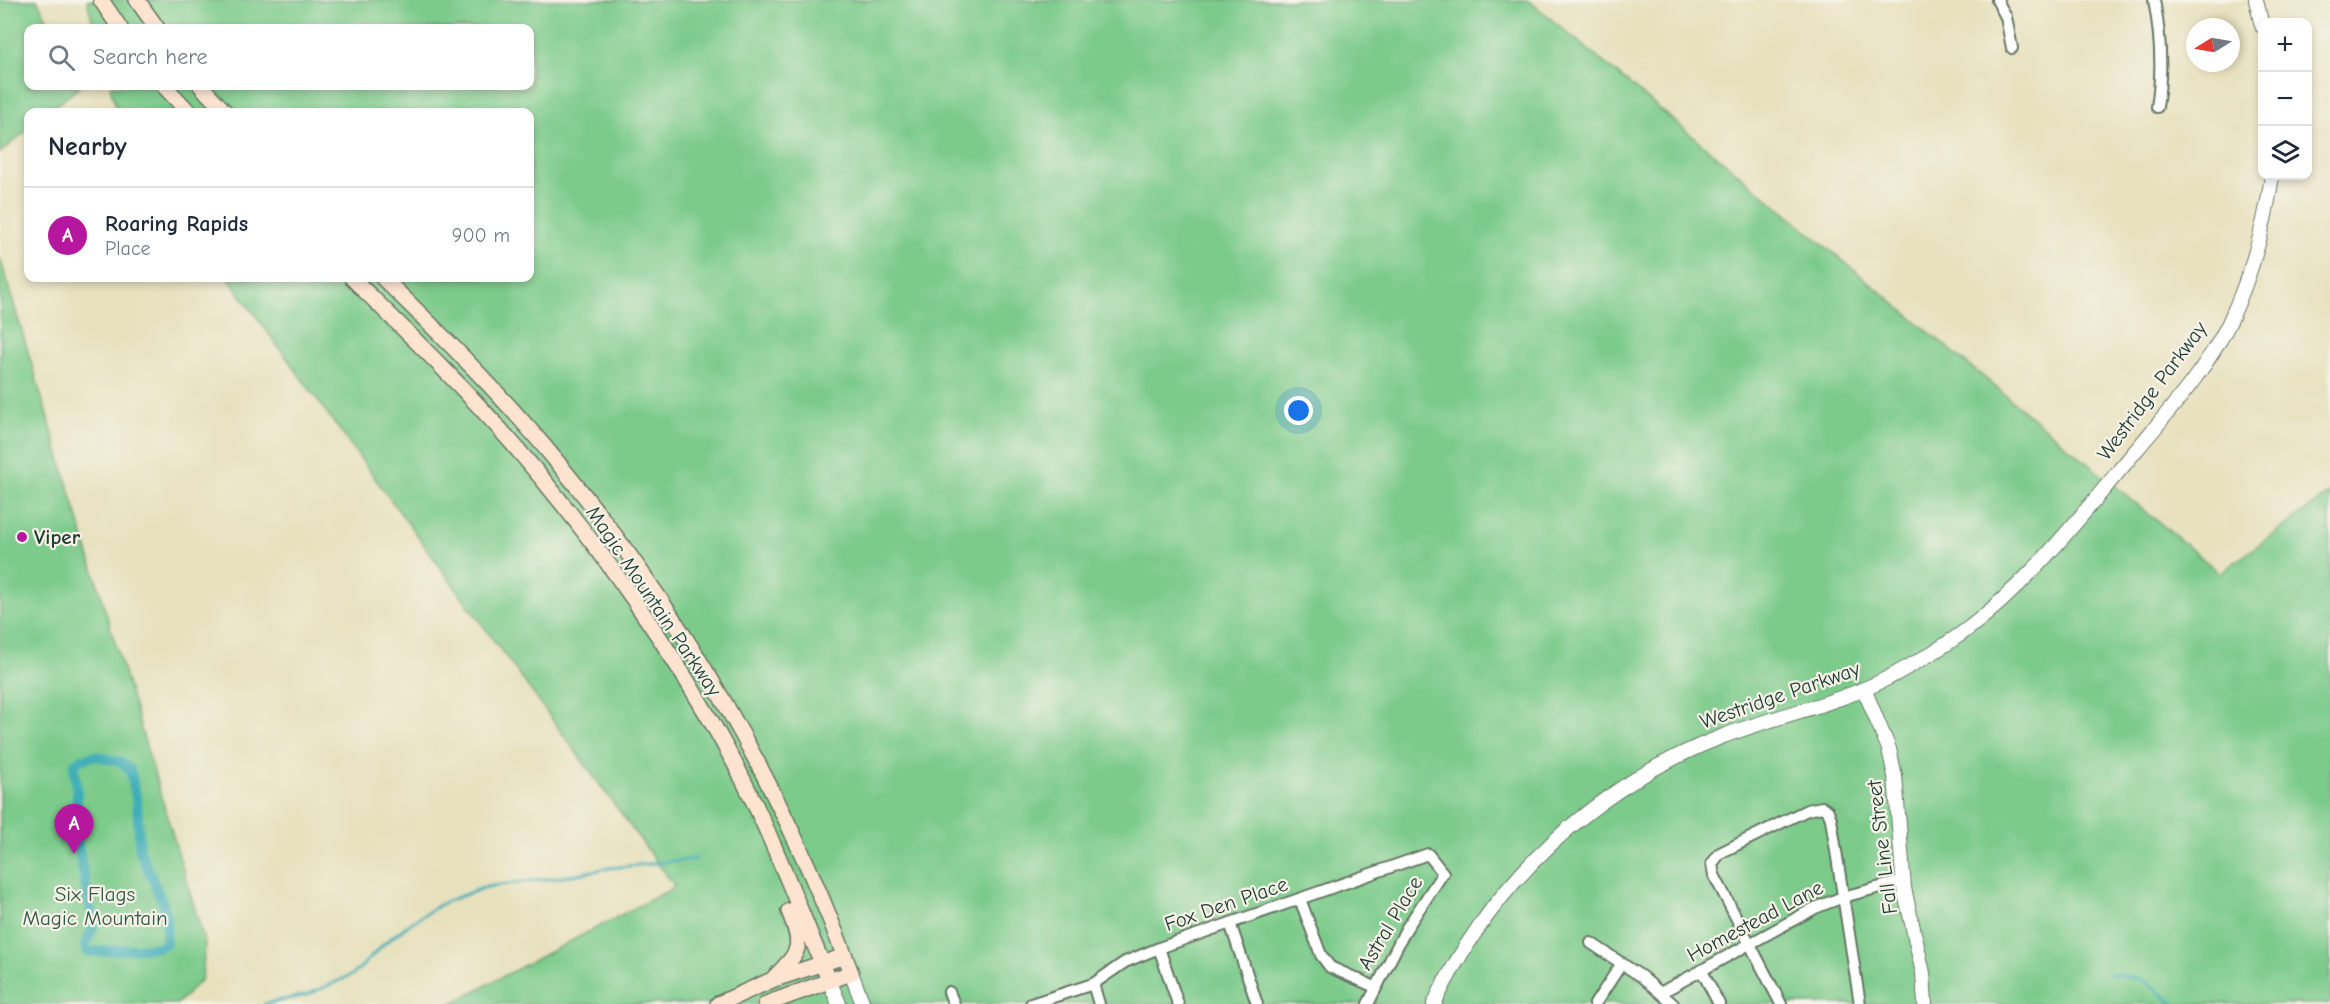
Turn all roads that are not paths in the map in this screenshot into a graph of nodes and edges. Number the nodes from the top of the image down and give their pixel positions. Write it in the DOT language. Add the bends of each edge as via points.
graph roads {
  1 [pos="101,0"];
  2 [pos="137,0"];
  3 [pos="1997,0"];
  4 [pos="2154,0"];
  5 [pos="2256,0"];
  6 [pos="2260,18"];
  7 [pos="117,24"];
  8 [pos="154,24"];
  9 [pos="2012,48"];
  10 [pos="168,90"];
  11 [pos="205,90"];
  12 [pos="2157,107"];
  13 [pos="185,108"];
  14 [pos="221,108"];
  15 [pos="2271,180"];
  16 [pos="356,282"];
  17 [pos="387,282"];
  18 [pos="1864,689"];
  19 [pos="1436,863"];
  20 [pos="785,876"];
  21 [pos="1903,881"];
  22 [pos="1843,897"];
  23 [pos="1300,898"];
  24 [pos="1230,923"];
  25 [pos="1591,943"];
  26 [pos="1749,943"];
  27 [pos="1159,948"];
  28 [pos="845,957"];
  29 [pos="1622,963"];
  30 [pos="822,964"];
  31 [pos="1702,971"];
  32 [pos="851,973"];
  33 [pos="772,980"];
  34 [pos="829,980"];
  35 [pos="1092,984"];
  36 [pos="1375,987"];
  37 [pos="949,992"];
  38 [pos="1662,992"];
  39 [pos="718,1004"];
  40 [pos="766,1004"];
  41 [pos="838,1004"];
  42 [pos="863,1004"];
  43 [pos="954,1004"];
  44 [pos="1031,1004"];
  45 [pos="1099,1004"];
  46 [pos="1178,1004"];
  47 [pos="1257,1004"];
  48 [pos="1368,1004"];
  49 [pos="1434,1004"];
  50 [pos="1595,1004"];
  51 [pos="1673,1004"];
  52 [pos="1719,1004"];
  53 [pos="1781,1004"];
  54 [pos="1860,1004"];
  55 [pos="1925,1004"];
  1 -- 7 [label="main road"];
  2 -- 8 [label="main road"];
  3 -- 9 [label="street" via="2006,17"];
  4 -- 12 [label="street" via="2162,52"];
  5 -- 6 [label="street"];
  10 -- 13 [label="main road"];
  11 -- 14 [label="main road"];
  15 -- 18 [label="street, Westridge Parkway" via="2246,282 2228,326 2166,414 2048,554 2012,590 1934,652"];
  16 -- 20 [label="main road, Magic Mountain Parkway" via="514,444 615,573 734,762"];
  17 -- 28 [label="main road, Magic Mountain Parkway" via="516,414 593,506 649,584 771,786"];
  18 -- 21 [label="street, Fall Line Street" via="1896,776"];
  18 -- 49 [label="street, Westridge Parkway" via="1698,746 1651,770 1585,814 1555,839 1492,909 1461,954"];
  19 -- 23 [label="street, Fox Den Place" via="1428,854"];
  19 -- 36 [label="street, Astral Place" via="1443,873 1406,929"];
  20 -- 30 [label="main road, Magic Mountain Parkway"];
  20 -- 33 [label="main road" via="787,905 798,945 793,958"];
  21 -- 22 [label="street, Homestead Lane"];
  21 -- 55 [label="street, Fall Line Street" via="1923,973"];
  22 -- 26 [label="street, Homestead Lane"];
  22 -- 26 [label="street" via="1828,811 1822,807 1808,810 1720,854 1712,864"];
  22 -- 54 [label="street"];
  23 -- 24 [label="street, Fox Den Place"];
  23 -- 36 [label="street" via="1321,956 1330,967"];
  24 -- 27 [label="street, Fox Den Place"];
  24 -- 47 [label="street"];
  25 -- 29 [label="street"];
  26 -- 31 [label="street, Homestead Lane"];
  26 -- 53 [label="street"];
  27 -- 35 [label="street, Fox Den Place" via="1125,962"];
  27 -- 46 [label="street"];
  28 -- 30 [label="main road"];
  28 -- 32 [label="main road, Magic Mountain Parkway"];
  29 -- 38 [label="street"];
  29 -- 50 [label="street"];
  30 -- 33 [label="main road"];
  30 -- 34 [label="main road, Magic Mountain Parkway"];
  31 -- 38 [label="street, Homestead Lane"];
  31 -- 52 [label="street"];
  32 -- 34 [label="main road"];
  32 -- 42 [label="street, Magic Mountain Parkway"];
  33 -- 39 [label="main road"];
  34 -- 40 [label="main road"];
  34 -- 41 [label="street, Magic Mountain Parkway"];
  35 -- 44 [label="street, Fox Den Place"];
  35 -- 45 [label="street"];
  36 -- 48 [label="street, Astral Place"];
  37 -- 43 [label="street"];
  38 -- 51 [label="street"];
}
